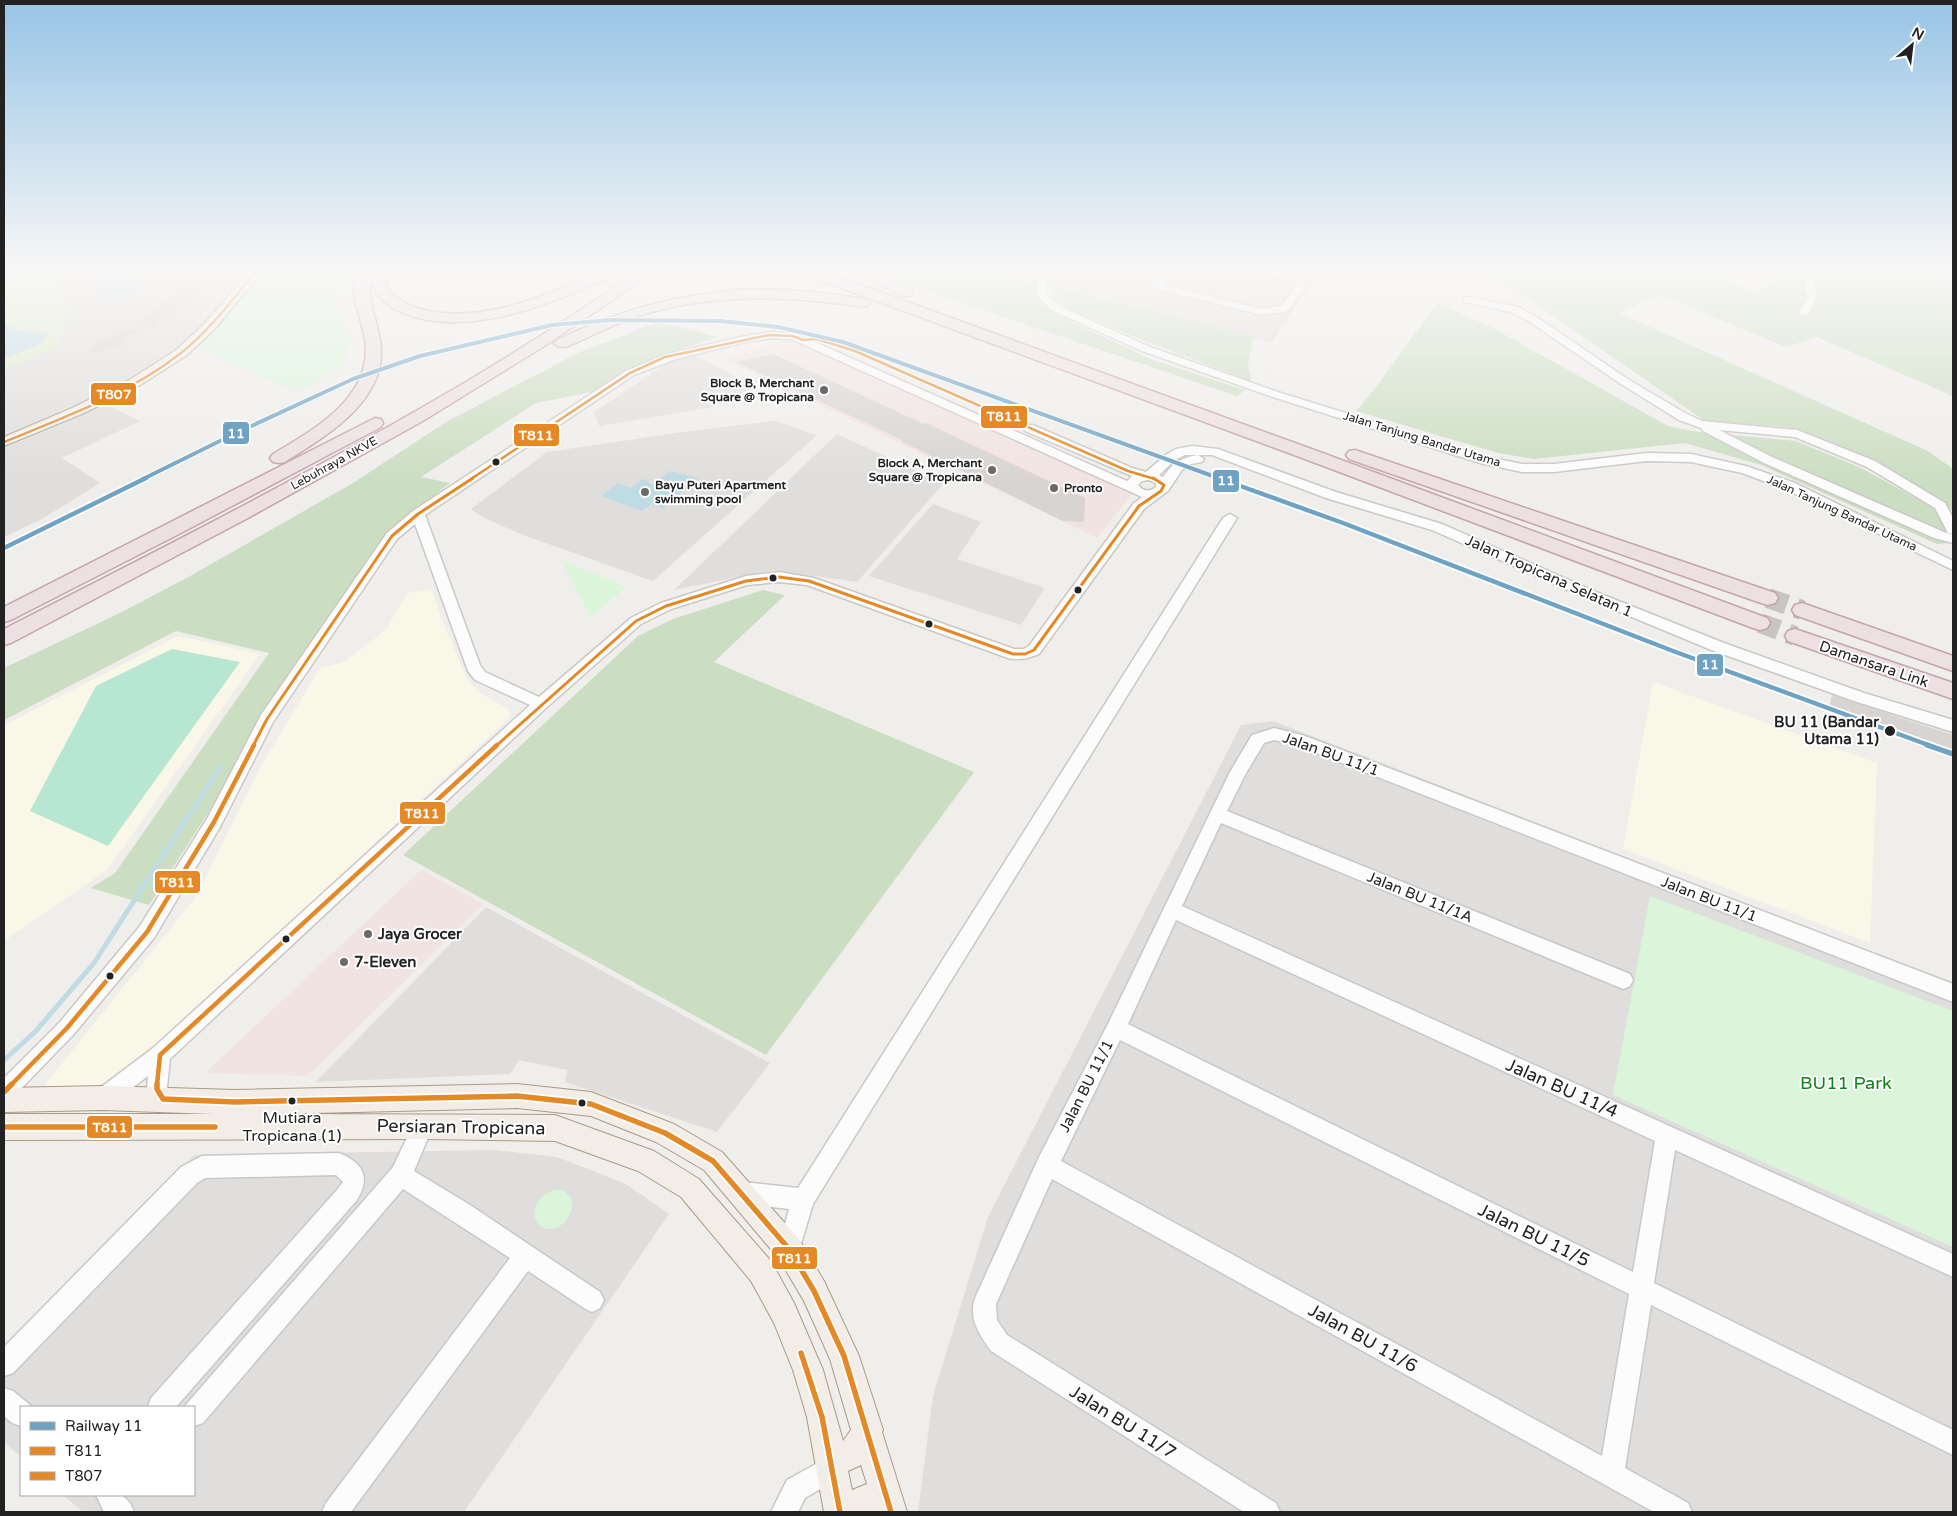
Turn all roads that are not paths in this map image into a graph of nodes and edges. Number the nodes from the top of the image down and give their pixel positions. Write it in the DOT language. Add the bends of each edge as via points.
graph roads {
  1 [pos="178,339"];
  2 [pos="196,339"];
  3 [pos="371,339"];
  4 [pos="519,339"];
  5 [pos="546,339"];
  6 [pos="570,339"];
  7 [pos="748,339"];
  8 [pos="798,339"];
  9 [pos="1000,339"];
  10 [pos="1005,339"];
  11 [pos="1123,339"];
  12 [pos="1561,339"];
  13 [pos="803,340"];
  14 [pos="409,404"];
  15 [pos="392,413"];
  16 [pos="1700,424"];
  17 [pos="4,428"];
  18 [pos="384,436"];
  19 [pos="4,442"];
  20 [pos="1147,476"];
  21 [pos="1159,490"];
  22 [pos="1136,495"];
  23 [pos="418,514"];
  24 [pos="1230,518"];
  25 [pos="172,530"];
  26 [pos="1953,530"];
  27 [pos="1953,540"];
  28 [pos="1953,546"];
  29 [pos="1928,553"];
  30 [pos="1953,566"];
  31 [pos="1768,598"];
  32 [pos="1802,610"];
  33 [pos="4,615"];
  34 [pos="1760,623"];
  35 [pos="1795,636"];
  36 [pos="4,638"];
  37 [pos="1953,664"];
  38 [pos="1953,691"];
  39 [pos="541,704"];
  40 [pos="1953,726"];
  41 [pos="1953,734"];
  42 [pos="1217,814"];
  43 [pos="1172,910"];
  44 [pos="1622,980"];
  45 [pos="1953,993"];
  46 [pos="1116,1028"];
  47 [pos="160,1055"];
  48 [pos="33,1064"];
  49 [pos="4,1092"];
  50 [pos="103,1098"];
  51 [pos="163,1099"];
  52 [pos="16,1100"];
  53 [pos="423,1126"];
  54 [pos="4,1128"];
  55 [pos="1667,1135"];
  56 [pos="1047,1165"];
  57 [pos="401,1175"];
  58 [pos="743,1193"];
  59 [pos="804,1199"];
  60 [pos="789,1249"];
  61 [pos="526,1255"];
  62 [pos="1953,1266"];
  63 [pos="1642,1288"];
  64 [pos="592,1300"];
  65 [pos="986,1324"];
  66 [pos="4,1364"];
  67 [pos="4,1400"];
  68 [pos="161,1406"];
  69 [pos="20,1413"];
  70 [pos="195,1413"];
  71 [pos="868,1430"];
  72 [pos="1953,1443"];
  73 [pos="831,1461"];
  74 [pos="1612,1475"];
  75 [pos="335,1512"];
  76 [pos="784,1512"];
  77 [pos="840,1512"];
  78 [pos="849,1512"];
  79 [pos="891,1512"];
  80 [pos="1268,1512"];
  81 [pos="1679,1512"];
  1 -- 17 [label="main road" via="121,378"];
  2 -- 19 [label="main road" via="181,353 134,383"];
  3 -- 25 [label="highway" via="374,354 370,377 341,416 306,442 187,512"];
  4 -- 14 [label="highway"];
  5 -- 18 [label="highway, Lebuhraya NKVE"];
  6 -- 18 [label="highway" via="431,419"];
  7 -- 23 [label="street" via="648,363"];
  8 -- 13 [label="street"];
  9 -- 34 [label="highway"];
  10 -- 31 [label="highway"];
  11 -- 29 [label="street, Jalan Tanjung Bandar Utama" via="1292,400 1484,460 1522,468 1554,468 1647,457 1717,462 1790,486"];
  12 -- 16 [label="street" via="1625,382"];
  13 -- 20 [label="street" via="817,339 855,351 1128,472"];
  13 -- 22 [label="street"];
  15 -- 25 [label="highway, Lebuhraya NKVE"];
  16 -- 26 [label="street" via="1797,434 1862,461 1940,506"];
  16 -- 27 [label="street" via="1768,460"];
  18 -- 36 [label="highway, Lebuhraya NKVE"];
  20 -- 21 [label="street" via="1159,480"];
  20 -- 22 [label="street, Jalan Tropicana Selatan 1" via="1134,480"];
  20 -- 40 [label="street, Jalan Tropicana Selatan 1" via="1156,473 1172,456 1182,451 1214,452 1331,495 1437,527 1719,647 1859,697"];
  21 -- 22 [label="street"];
  21 -- 41 [label="street, Jalan Tropicana Selatan 1" via="1180,464 1191,459 1209,458 1454,544 1699,646"];
  22 -- 39 [label="street" via="1034,650 1025,654 1013,654 809,581 778,577 702,594 666,606 636,621"];
  23 -- 39 [label="street" via="473,667 480,676"];
  23 -- 48 [label="street" via="383,546 267,719 214,822 147,932"];
  24 -- 59 [label="street"];
  25 -- 33 [label="highway, Lebuhraya NKVE"];
  28 -- 29 [label="street"];
  29 -- 30 [label="street, Jalan Tanjung Bandar Utama"];
  32 -- 37 [label="highway, Damansara Link"];
  35 -- 38 [label="highway, Damansara Link"];
  39 -- 47 [label="street"];
  42 -- 43 [label="street, Jalan BU 11/1"];
  42 -- 44 [label="street, Jalan BU 11/1A"];
  42 -- 45 [label="street, Jalan BU 11/1" via="1258,739 1274,734 1308,744"];
  43 -- 46 [label="street, Jalan BU 11/1"];
  43 -- 55 [label="street, Jalan BU 11/4"];
  46 -- 56 [label="street, Jalan BU 11/1"];
  46 -- 63 [label="street, Jalan BU 11/5"];
  47 -- 50 [label="street"];
  47 -- 51 [label="street" via="157,1089"];
  48 -- 49 [label="street"];
  48 -- 52 [label="street"];
  50 -- 51 [label="main road, Persiaran Tropicana"];
  50 -- 52 [label="main road, Persiaran Tropicana"];
  51 -- 58 [label="main road, Persiaran Tropicana" via="235,1102 501,1096 590,1104 673,1137 713,1161"];
  53 -- 54 [label="main road, Persiaran Tropicana"];
  53 -- 57 [label="street"];
  53 -- 73 [label="main road, Persiaran Tropicana" via="555,1128 645,1160 690,1188 761,1271 784,1313 808,1370"];
  55 -- 62 [label="street, Jalan BU 11/4"];
  55 -- 63 [label="street"];
  56 -- 65 [label="street, Jalan BU 11/1" via="984,1304"];
  56 -- 74 [label="street, Jalan BU 11/6"];
  57 -- 61 [label="street"];
  57 -- 70 [label="street"];
  58 -- 59 [label="street"];
  58 -- 60 [label="main road, Persiaran Tropicana"];
  59 -- 60 [label="street"];
  60 -- 71 [label="main road, Persiaran Tropicana" via="814,1290 844,1356"];
  61 -- 64 [label="street"];
  61 -- 75 [label="street"];
  63 -- 72 [label="street, Jalan BU 11/5"];
  63 -- 74 [label="street"];
  65 -- 80 [label="street, Jalan BU 11/7" via="999,1343"];
  66 -- 68 [label="street" via="189,1175 202,1167 339,1164 350,1170 354,1178 353,1187 340,1204"];
  67 -- 69 [label="street"];
  71 -- 73 [label="main road" via="860,1446 850,1455"];
  71 -- 79 [label="main road, Persiaran Tropicana"];
  73 -- 76 [label="street" via="796,1489"];
  73 -- 77 [label="main road, Persiaran Tropicana"];
  74 -- 81 [label="street, Jalan BU 11/6"];
  78 -- 79 [label="main road" via="856,1504 868,1499"];
}
